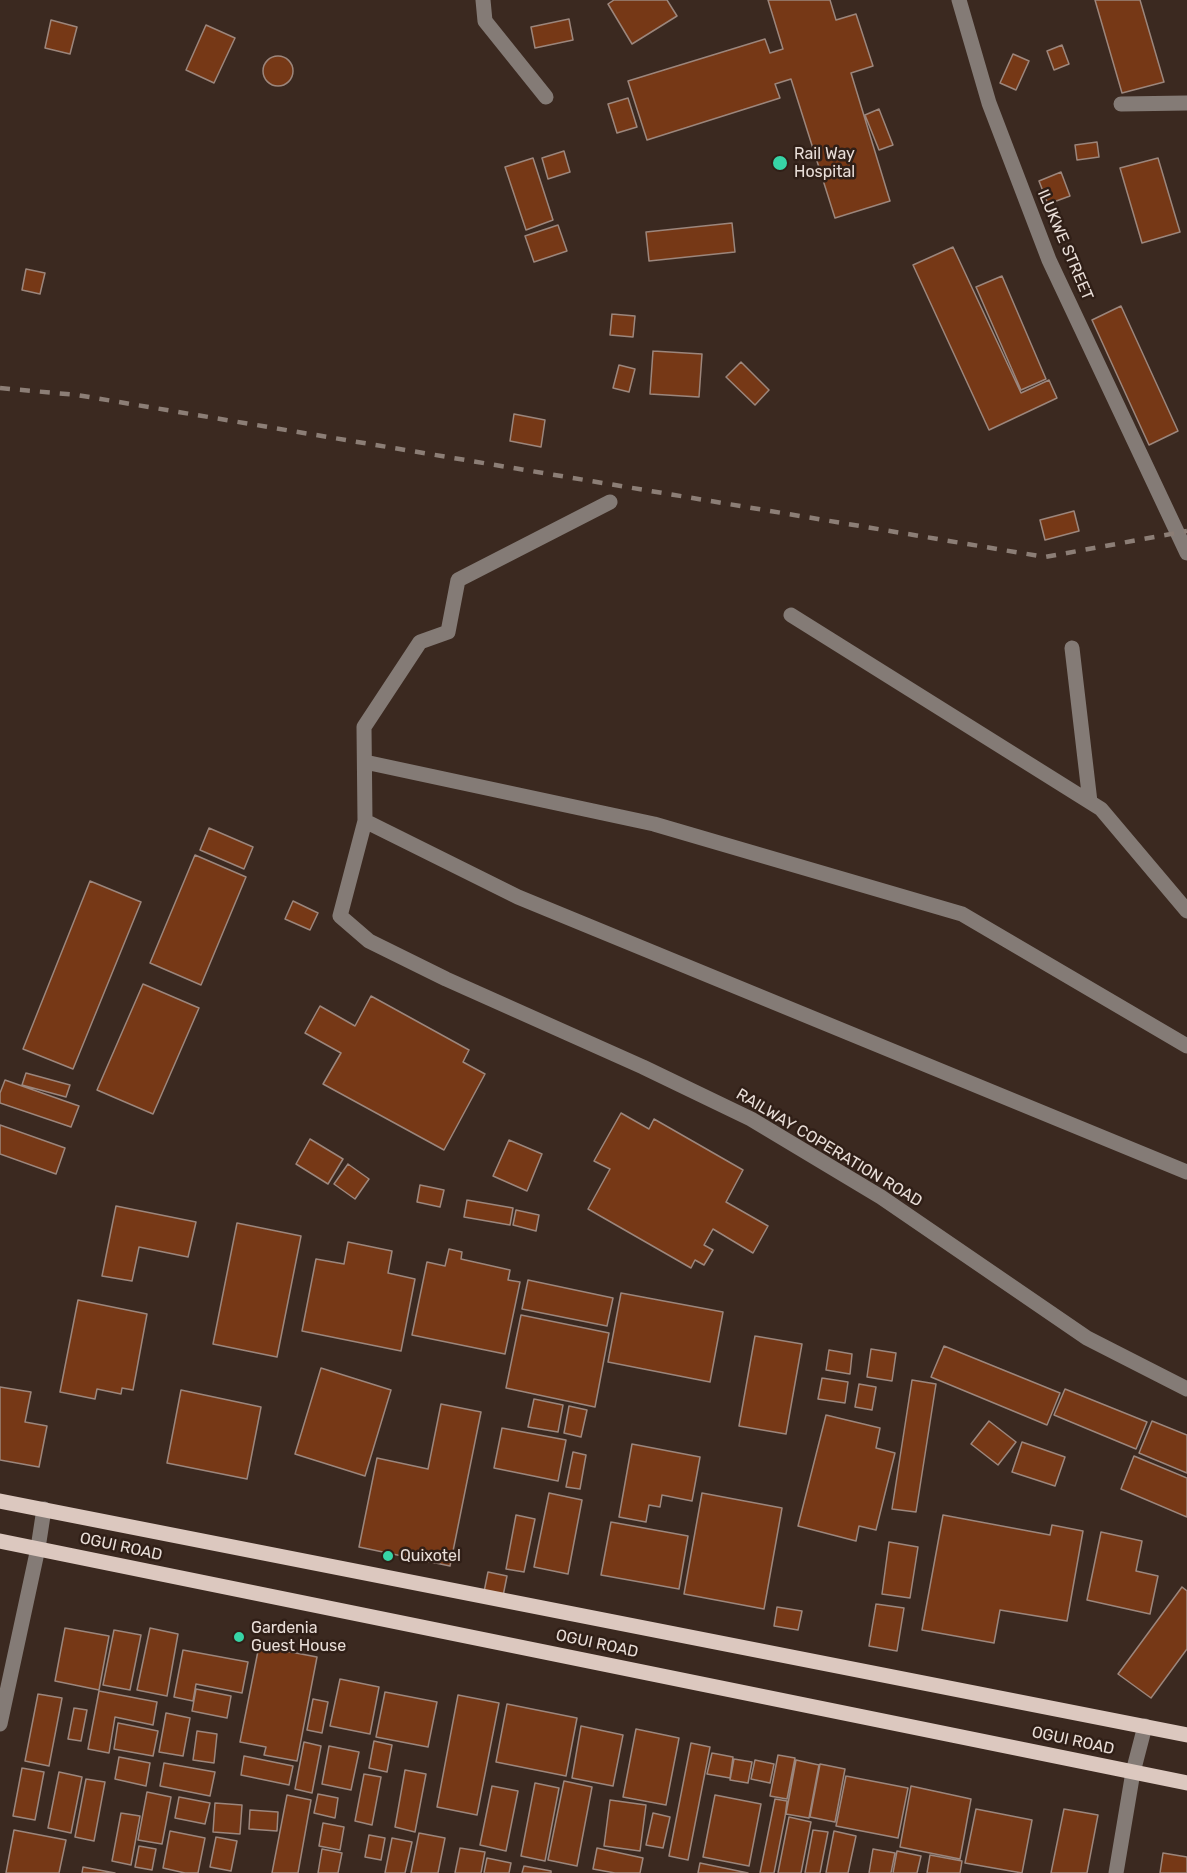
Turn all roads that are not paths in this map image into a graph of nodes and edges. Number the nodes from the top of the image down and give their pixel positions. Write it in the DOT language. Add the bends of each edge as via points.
graph roads {
  1 [pos="483,0"];
  2 [pos="959,0"];
  3 [pos="546,97"];
  4 [pos="1187,103"];
  5 [pos="1121,104"];
  6 [pos="610,502"];
  7 [pos="1187,553"];
  8 [pos="791,615"];
  9 [pos="1072,648"];
  10 [pos="365,762"];
  11 [pos="1090,802"];
  12 [pos="365,821"];
  13 [pos="1187,911"];
  14 [pos="1187,1046"];
  15 [pos="1187,1172"];
  16 [pos="1187,1389"];
  17 [pos="0,1501"];
  18 [pos="44,1509"];
  19 [pos="0,1541"];
  20 [pos="38,1548"];
  21 [pos="0,1724"];
  22 [pos="1145,1726"];
  23 [pos="1187,1735"];
  24 [pos="1133,1772"];
  25 [pos="1187,1783"];
  26 [pos="1116,1873"];
  1 -- 3 [label="street" via="485,21"];
  2 -- 7 [label="street, ILUKWE STREET" via="989,103 1049,260"];
  4 -- 5 [label="street"];
  6 -- 10 [label="street" via="458,580 448,632 420,642 364,727"];
  8 -- 11 [label="street"];
  9 -- 11 [label="street"];
  10 -- 12 [label="street"];
  10 -- 14 [label="street" via="654,824 962,914"];
  11 -- 13 [label="street" via="1101,809"];
  12 -- 15 [label="street" via="518,897"];
  12 -- 16 [label="street, RAILWAY COPERATION ROAD" via="340,916 369,941 751,1119 881,1197 1087,1338"];
  17 -- 18 [label="main road, OGUI ROAD"];
  18 -- 20 [label="street"];
  18 -- 22 [label="main road, OGUI ROAD"];
  19 -- 20 [label="main road, OGUI ROAD"];
  20 -- 21 [label="street"];
  20 -- 24 [label="main road, OGUI ROAD"];
  22 -- 23 [label="main road, OGUI ROAD"];
  22 -- 24 [label="street"];
  24 -- 25 [label="main road, OGUI ROAD"];
  24 -- 26 [label="street"];
}
